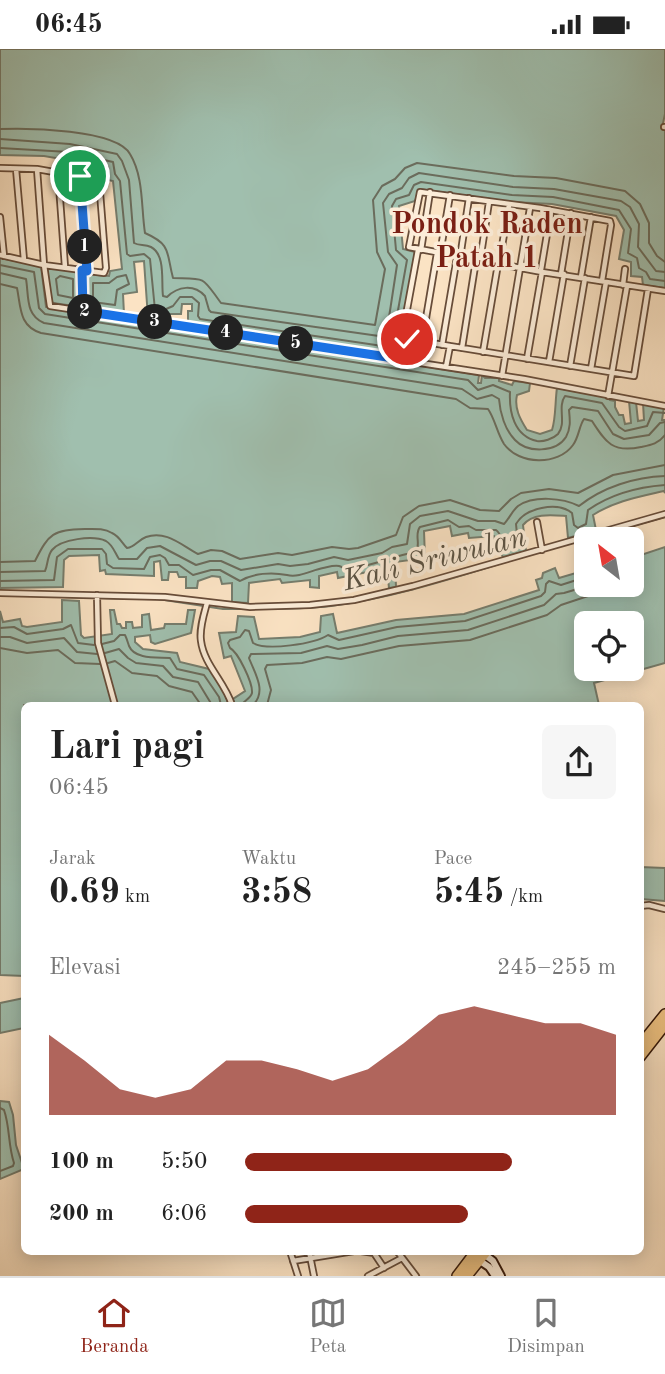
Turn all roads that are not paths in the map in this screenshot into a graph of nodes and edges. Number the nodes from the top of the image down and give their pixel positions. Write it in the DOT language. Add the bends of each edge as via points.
graph roads {
  1 [pos="0,168"];
  2 [pos="16,169"];
  3 [pos="37,169"];
  4 [pos="58,172"];
  5 [pos="80,176"];
  6 [pos="430,192"];
  7 [pos="450,195"];
  8 [pos="469,198"];
  9 [pos="489,202"];
  10 [pos="509,205"];
  11 [pos="530,208"];
  12 [pos="551,210"];
  13 [pos="571,213"];
  14 [pos="0,217"];
  15 [pos="591,217"];
  16 [pos="419,250"];
  17 [pos="438,254"];
  18 [pos="2,256"];
  19 [pos="458,258"];
  20 [pos="24,260"];
  21 [pos="478,261"];
  22 [pos="498,264"];
  23 [pos="44,265"];
  24 [pos="65,267"];
  25 [pos="520,267"];
  26 [pos="625,269"];
  27 [pos="85,270"];
  28 [pos="542,272"];
  29 [pos="562,274"];
  30 [pos="583,278"];
  31 [pos="604,281"];
  32 [pos="625,285"];
  33 [pos="648,289"];
  34 [pos="665,291"];
  35 [pos="83,311"];
  36 [pos="407,339"];
  37 [pos="422,342"];
  38 [pos="442,345"];
  39 [pos="450,346"];
  40 [pos="462,348"];
  41 [pos="482,352"];
  42 [pos="505,355"];
  43 [pos="527,359"];
  44 [pos="407,360"];
  45 [pos="549,362"];
  46 [pos="570,366"];
  47 [pos="446,367"];
  48 [pos="591,369"];
  49 [pos="612,373"];
  50 [pos="502,376"];
  51 [pos="608,396"];
  52 [pos="665,406"];
  53 [pos="665,514"];
  54 [pos="537,522"];
  55 [pos="542,549"];
  56 [pos="0,593"];
  57 [pos="97,595"];
  58 [pos="207,603"];
  59 [pos="114,702"];
  60 [pos="231,702"];
  61 [pos="644,905"];
  62 [pos="665,909"];
  63 [pos="665,1014"];
  64 [pos="665,1025"];
  65 [pos="644,1040"];
  66 [pos="644,1052"];
  67 [pos="291,1255"];
  68 [pos="310,1255"];
  69 [pos="329,1255"];
  70 [pos="377,1255"];
  71 [pos="400,1255"];
  72 [pos="479,1255"];
  73 [pos="479,1255"];
  74 [pos="481,1255"];
  75 [pos="310,1258"];
  76 [pos="402,1258"];
  77 [pos="293,1261"];
  78 [pos="384,1268"];
  79 [pos="495,1270"];
  80 [pos="298,1276"];
  81 [pos="314,1276"];
  82 [pos="369,1276"];
  83 [pos="416,1276"];
  84 [pos="457,1276"];
  85 [pos="467,1276"];
  1 -- 2 [label="street"];
  2 -- 3 [label="street"];
  2 -- 20 [label="street"];
  3 -- 4 [label="street"];
  3 -- 23 [label="street"];
  4 -- 5 [label="street"];
  4 -- 24 [label="street"];
  5 -- 27 [label="street"];
  5 -- 27 [label="street" via="100,181 106,268 104,272"];
  6 -- 7 [label="street"];
  6 -- 16 [label="street"];
  6 -- 16 [label="street" via="419,194 409,247"];
  7 -- 8 [label="street"];
  7 -- 17 [label="street"];
  8 -- 9 [label="street"];
  8 -- 19 [label="street"];
  9 -- 10 [label="street"];
  9 -- 21 [label="street"];
  10 -- 11 [label="street"];
  10 -- 22 [label="street"];
  11 -- 12 [label="street"];
  11 -- 25 [label="street"];
  12 -- 13 [label="street"];
  12 -- 28 [label="street"];
  13 -- 15 [label="street"];
  13 -- 29 [label="street"];
  14 -- 18 [label="street"];
  15 -- 30 [label="street"];
  15 -- 31 [label="street" via="611,223"];
  16 -- 17 [label="street"];
  16 -- 36 [label="street" via="406,315"];
  17 -- 19 [label="street"];
  17 -- 37 [label="street"];
  18 -- 20 [label="street"];
  19 -- 21 [label="street"];
  19 -- 38 [label="street"];
  20 -- 23 [label="street"];
  21 -- 22 [label="street"];
  21 -- 40 [label="street"];
  22 -- 25 [label="street"];
  22 -- 41 [label="street"];
  23 -- 24 [label="street"];
  23 -- 35 [label="street" via="49,305"];
  24 -- 27 [label="street"];
  25 -- 28 [label="street"];
  25 -- 42 [label="street"];
  26 -- 32 [label="street"];
  27 -- 35 [label="street"];
  28 -- 29 [label="street"];
  28 -- 43 [label="street"];
  29 -- 30 [label="street"];
  29 -- 45 [label="street"];
  30 -- 31 [label="street"];
  30 -- 46 [label="street"];
  31 -- 32 [label="street"];
  31 -- 48 [label="street"];
  32 -- 33 [label="street"];
  32 -- 49 [label="street"];
  33 -- 34 [label="street"];
  33 -- 49 [label="street" via="634,376"];
  35 -- 44 [label="street"];
  36 -- 37 [label="street"];
  36 -- 44 [label="street"];
  37 -- 38 [label="street"];
  38 -- 39 [label="street"];
  39 -- 40 [label="street"];
  39 -- 47 [label="street"];
  40 -- 41 [label="street"];
  41 -- 42 [label="street"];
  42 -- 43 [label="street"];
  42 -- 50 [label="street"];
  43 -- 45 [label="street"];
  44 -- 47 [label="street"];
  45 -- 46 [label="street"];
  46 -- 48 [label="street"];
  47 -- 50 [label="street"];
  48 -- 49 [label="street"];
  49 -- 51 [label="street"];
  50 -- 51 [label="street"];
  51 -- 52 [label="street"];
  53 -- 55 [label="street"];
  54 -- 55 [label="street"];
  55 -- 58 [label="street" via="354,600 250,607"];
  56 -- 57 [label="street"];
  57 -- 58 [label="street"];
  57 -- 59 [label="street" via="98,643"];
  58 -- 60 [label="street" via="202,645"];
  61 -- 62 [label="street"];
  63 -- 65 [label="highway"];
  64 -- 66 [label="highway"];
  67 -- 77 [label="street"];
  68 -- 75 [label="street"];
  69 -- 75 [label="street"];
  70 -- 78 [label="street"];
  71 -- 76 [label="street"];
  72 -- 84 [label="highway"];
  73 -- 85 [label="highway"];
  74 -- 79 [label="main road"];
  75 -- 77 [label="street"];
  75 -- 81 [label="street"];
  76 -- 78 [label="street"];
  76 -- 83 [label="street"];
  77 -- 80 [label="street"];
  78 -- 82 [label="street"];
}
